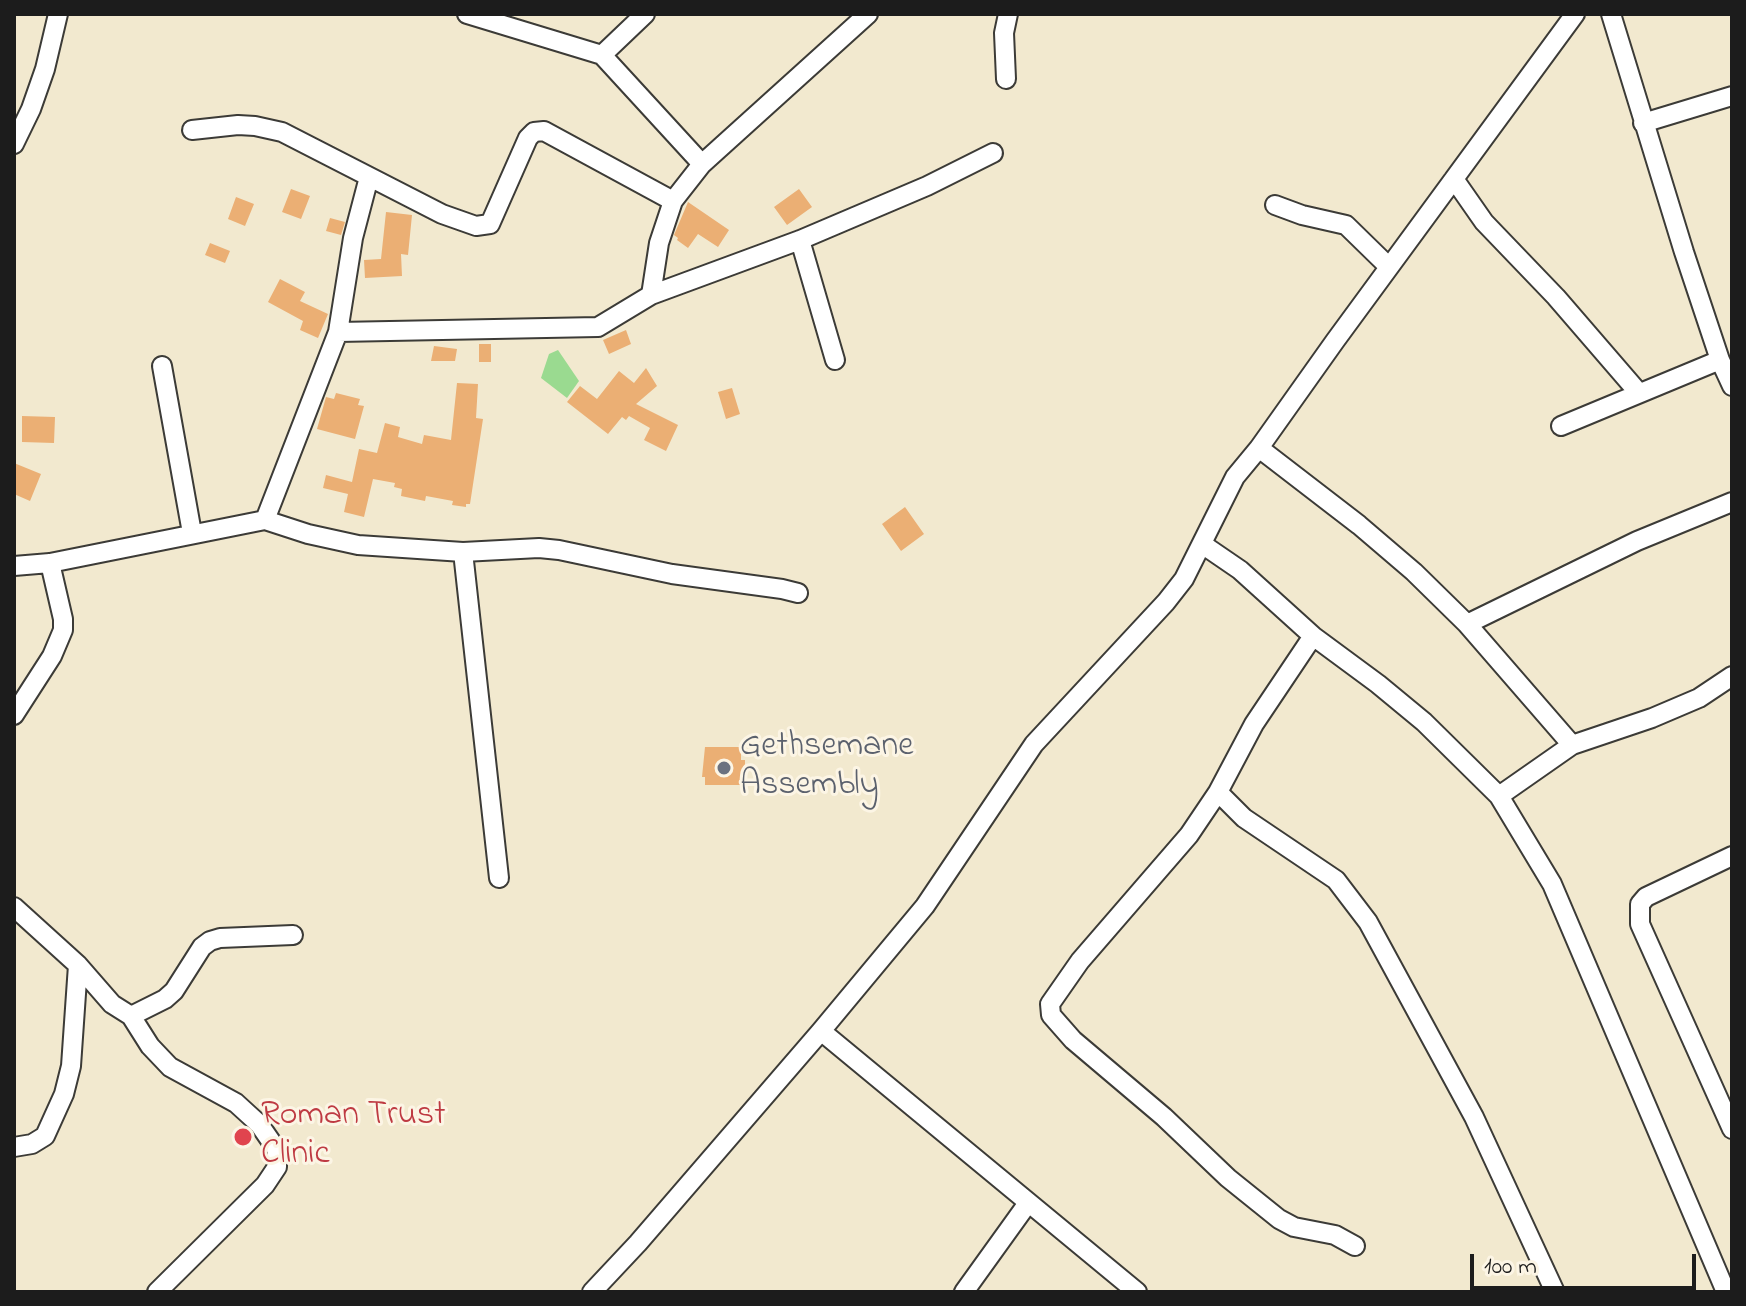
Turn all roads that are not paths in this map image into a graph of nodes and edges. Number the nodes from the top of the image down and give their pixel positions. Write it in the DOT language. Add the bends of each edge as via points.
graph roads {
  1 [pos="58,14"];
  2 [pos="467,14"];
  3 [pos="645,14"];
  4 [pos="868,14"];
  5 [pos="1008,14"];
  6 [pos="1575,14"];
  7 [pos="1611,14"];
  8 [pos="602,55"];
  9 [pos="1006,79"];
  10 [pos="1732,96"];
  11 [pos="1643,123"];
  12 [pos="192,130"];
  13 [pos="14,144"];
  14 [pos="993,153"];
  15 [pos="702,164"];
  16 [pos="369,177"];
  17 [pos="1454,179"];
  18 [pos="673,201"];
  19 [pos="1275,205"];
  20 [pos="800,240"];
  21 [pos="1389,267"];
  22 [pos="651,295"];
  23 [pos="338,332"];
  24 [pos="835,360"];
  25 [pos="1720,360"];
  26 [pos="162,366"];
  27 [pos="1732,386"];
  28 [pos="1638,392"];
  29 [pos="1561,426"];
  30 [pos="1259,448"];
  31 [pos="1732,502"];
  32 [pos="265,520"];
  33 [pos="192,533"];
  34 [pos="1202,544"];
  35 [pos="463,552"];
  36 [pos="50,563"];
  37 [pos="14,566"];
  38 [pos="798,593"];
  39 [pos="1467,624"];
  40 [pos="1313,636"];
  41 [pos="1732,676"];
  42 [pos="14,715"];
  43 [pos="1572,745"];
  44 [pos="1218,792"];
  45 [pos="1499,796"];
  46 [pos="1732,856"];
  47 [pos="499,878"];
  48 [pos="14,907"];
  49 [pos="293,935"];
  50 [pos="78,965"];
  51 [pos="131,1016"];
  52 [pos="821,1031"];
  53 [pos="1732,1129"];
  54 [pos="14,1147"];
  55 [pos="1028,1203"];
  56 [pos="1355,1246"];
  57 [pos="157,1292"];
  58 [pos="592,1292"];
  59 [pos="964,1292"];
  60 [pos="1137,1292"];
  61 [pos="1555,1292"];
  62 [pos="1726,1292"];
  1 -- 13 [label="street" via="45,69"];
  2 -- 8 [label="street"];
  3 -- 8 [label="street"];
  4 -- 15 [label="street"];
  5 -- 9 [label="street"];
  6 -- 17 [label="street"];
  7 -- 11 [label="street"];
  8 -- 15 [label="street"];
  10 -- 11 [label="street"];
  11 -- 25 [label="street"];
  12 -- 16 [label="street" via="238,125 282,132"];
  14 -- 20 [label="street"];
  15 -- 18 [label="street"];
  16 -- 18 [label="street" via="442,214 485,226 528,138 544,131"];
  16 -- 23 [label="street"];
  17 -- 21 [label="street"];
  17 -- 28 [label="street" via="1484,222"];
  18 -- 22 [label="street" via="659,243"];
  19 -- 21 [label="street" via="1346,225"];
  20 -- 22 [label="street"];
  20 -- 24 [label="street"];
  21 -- 30 [label="street"];
  22 -- 23 [label="street" via="589,329"];
  23 -- 32 [label="street"];
  25 -- 27 [label="street"];
  25 -- 28 [label="street"];
  26 -- 33 [label="street"];
  28 -- 29 [label="street"];
  30 -- 34 [label="street" via="1235,477"];
  30 -- 39 [label="street" via="1359,525"];
  31 -- 39 [label="street" via="1637,541"];
  32 -- 33 [label="street"];
  32 -- 35 [label="street" via="358,545"];
  33 -- 36 [label="street"];
  34 -- 40 [label="street" via="1248,576"];
  34 -- 52 [label="street" via="1166,602 1034,744 925,906"];
  35 -- 38 [label="street" via="559,550"];
  35 -- 47 [label="street"];
  36 -- 37 [label="street"];
  36 -- 42 [label="street" via="63,630"];
  39 -- 43 [label="street"];
  40 -- 44 [label="street" via="1254,724"];
  40 -- 45 [label="street" via="1424,722"];
  41 -- 43 [label="street" via="1699,698"];
  43 -- 45 [label="street"];
  44 -- 56 [label="street" via="1189,835 1055,993 1051,1015 1279,1219"];
  44 -- 61 [label="street" via="1244,818 1336,880 1368,922 1474,1117"];
  45 -- 62 [label="street" via="1552,884"];
  46 -- 53 [label="street" via="1640,904 1644,934"];
  48 -- 50 [label="street"];
  49 -- 51 [label="street" via="210,941 174,991"];
  50 -- 51 [label="street" via="103,995"];
  50 -- 54 [label="street" via="64,1094 45,1136"];
  51 -- 57 [label="street" via="170,1067 236,1103 259,1124 278,1157 265,1185"];
  52 -- 55 [label="street"];
  52 -- 58 [label="street"];
  55 -- 59 [label="street"];
  55 -- 60 [label="street"];
}
